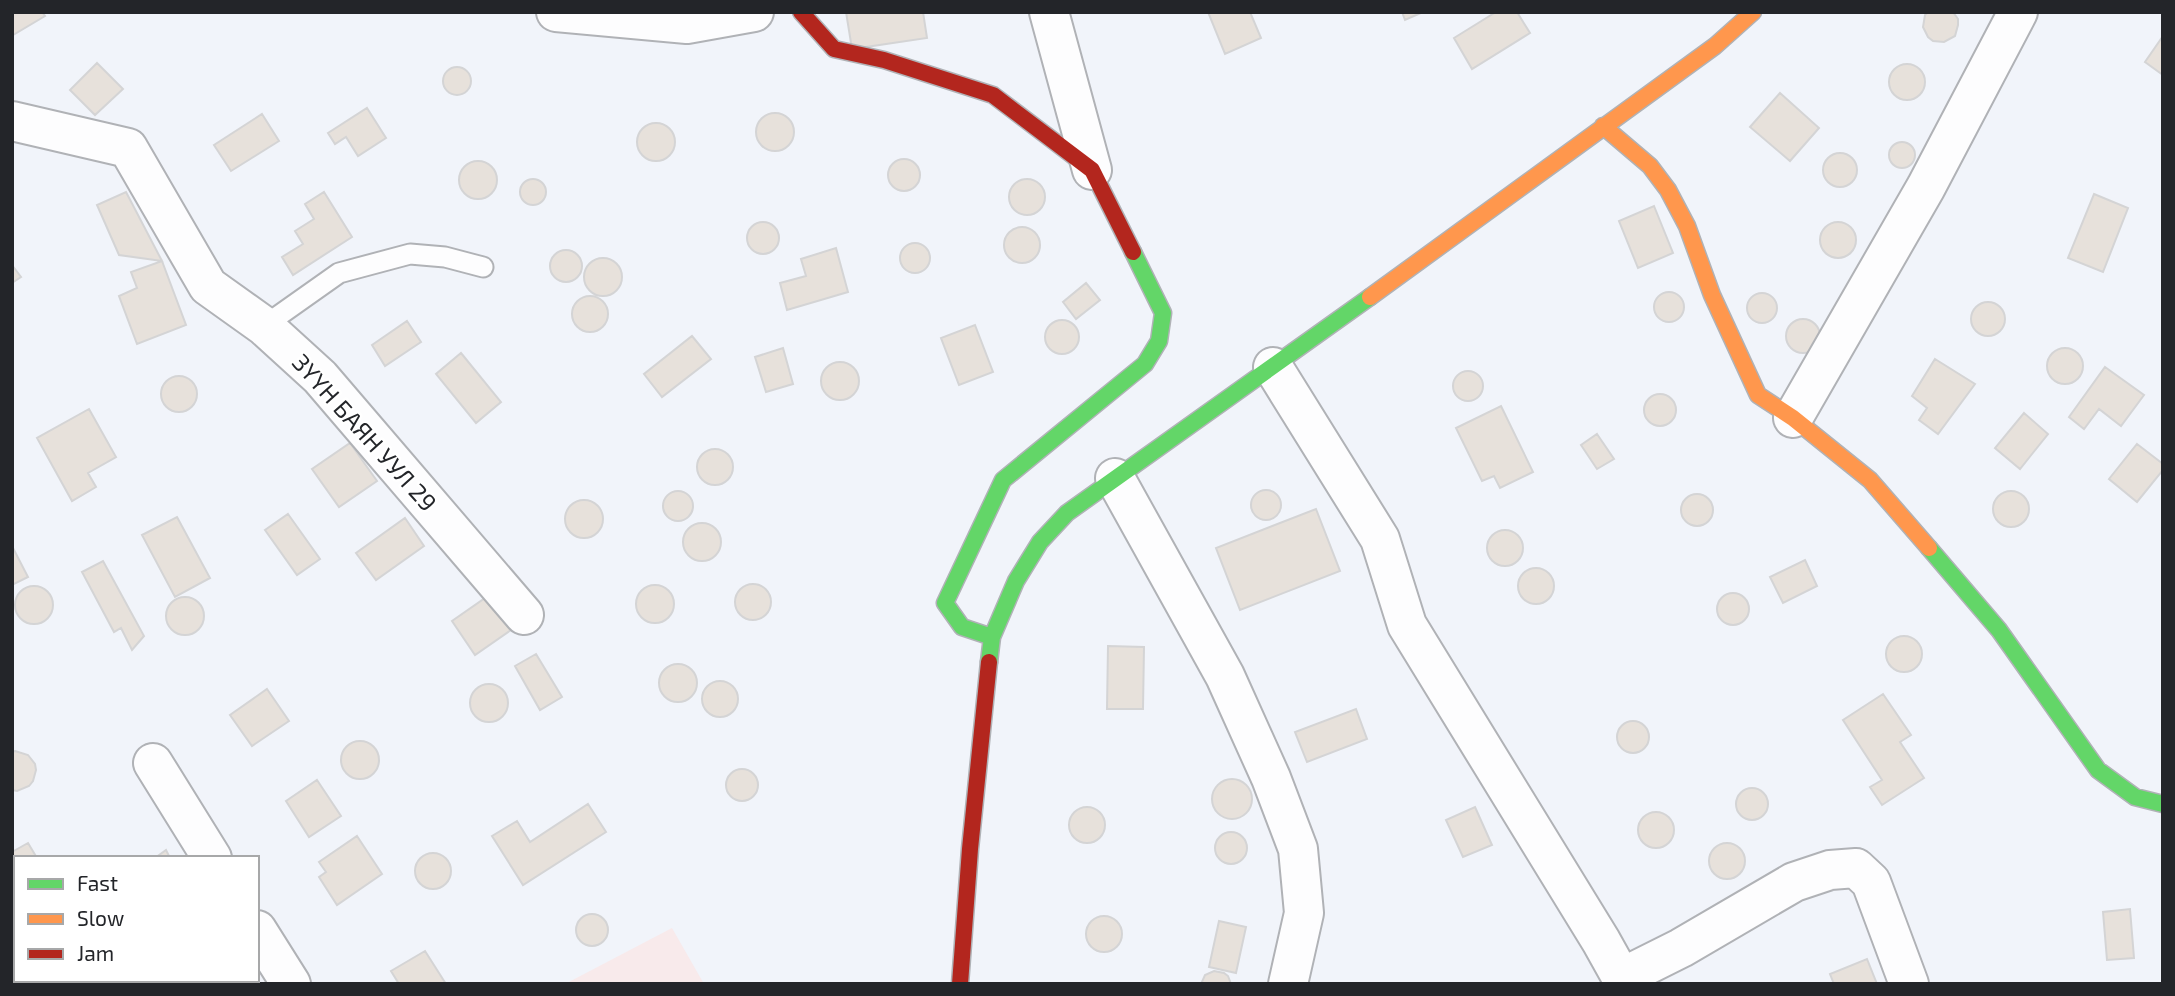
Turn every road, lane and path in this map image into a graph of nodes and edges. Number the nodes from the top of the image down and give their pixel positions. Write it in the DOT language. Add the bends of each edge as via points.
graph roads {
  1 [pos="556,12"];
  2 [pos="754,12"];
  3 [pos="801,12"];
  4 [pos="1049,12"];
  5 [pos="1753,12"];
  6 [pos="2018,12"];
  7 [pos="12,121"];
  8 [pos="1603,126"];
  9 [pos="1092,170"];
  10 [pos="483,267"];
  11 [pos="264,326"];
  12 [pos="1273,366"];
  13 [pos="1793,418"];
  14 [pos="1115,478"];
  15 [pos="524,615"];
  16 [pos="992,637"];
  17 [pos="153,763"];
  18 [pos="2163,804"];
  19 [pos="211,856"];
  20 [pos="259,933"];
  21 [pos="1623,981"];
  22 [pos="289,983"];
  23 [pos="960,984"];
  24 [pos="1288,984"];
  25 [pos="1909,984"];
  1 -- 2 [label="street" via="687,24"];
  3 -- 9 [label="street" via="834,48 993,94"];
  4 -- 9 [label="street"];
  5 -- 8 [label="street" via="1715,46"];
  6 -- 13 [label="street" via="1926,187"];
  7 -- 11 [label="street, ЗҮҮН БАЯН УУЛ 29" via="128,148 208,286"];
  8 -- 12 [label="street"];
  8 -- 13 [label="street" via="1650,166 1668,190 1758,396"];
  9 -- 16 [label="street" via="1163,313 1159,341 1145,364 1003,480 945,603 962,627"];
  10 -- 11 [label="lane" via="410,254 338,273"];
  11 -- 15 [label="street, ЗҮҮН БАЯН УУЛ 29" via="320,377"];
  12 -- 14 [label="street"];
  12 -- 21 [label="street" via="1380,539 1407,625"];
  13 -- 18 [label="street" via="1870,480 1998,630 2098,770 2135,797"];
  14 -- 16 [label="street" via="1067,513 1040,542 1016,581"];
  14 -- 24 [label="street" via="1225,676 1298,849 1304,913"];
  16 -- 23 [label="street"];
  17 -- 19 [label="street"];
  20 -- 22 [label="street"];
  21 -- 25 [label="street" via="1794,882 1829,870 1856,868 1871,882"];
}
